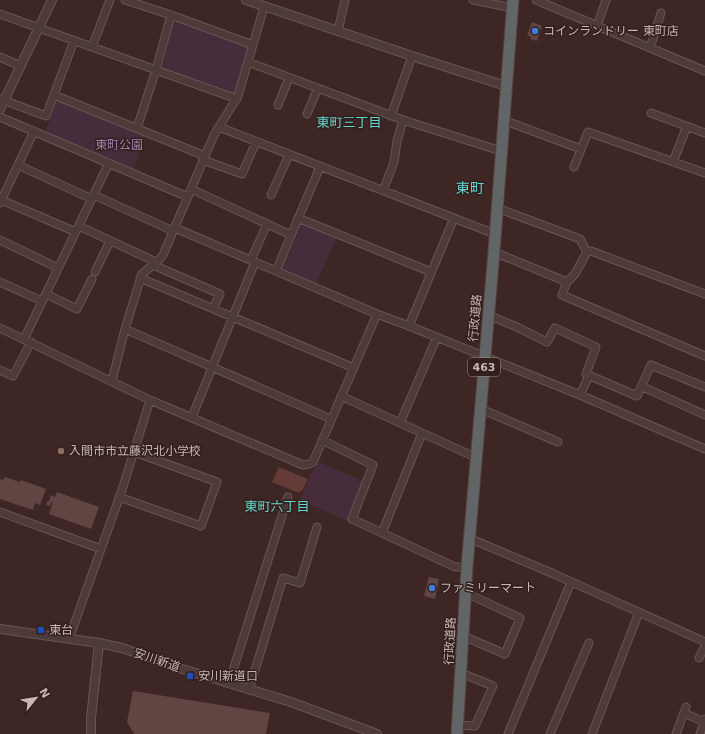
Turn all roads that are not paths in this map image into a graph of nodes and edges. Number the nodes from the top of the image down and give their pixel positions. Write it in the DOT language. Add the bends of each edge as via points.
graph roads {
  1 [pos="52,0"];
  2 [pos="110,0"];
  3 [pos="125,0"];
  4 [pos="246,0"];
  5 [pos="345,0"];
  6 [pos="473,0"];
  7 [pos="536,0"];
  8 [pos="606,0"];
  9 [pos="513,4"];
  10 [pos="264,7"];
  11 [pos="661,13"];
  12 [pos="0,14"];
  13 [pos="171,15"];
  14 [pos="597,26"];
  15 [pos="39,28"];
  16 [pos="338,31"];
  17 [pos="74,41"];
  18 [pos="253,45"];
  19 [pos="92,47"];
  20 [pos="650,48"];
  21 [pos="412,56"];
  22 [pos="0,57"];
  23 [pos="248,62"];
  24 [pos="21,66"];
  25 [pos="156,70"];
  26 [pos="705,71"];
  27 [pos="289,78"];
  28 [pos="506,86"];
  29 [pos="318,88"];
  30 [pos="54,95"];
  31 [pos="237,99"];
  32 [pos="2,100"];
  33 [pos="278,105"];
  34 [pos="0,110"];
  35 [pos="651,113"];
  36 [pos="307,114"];
  37 [pos="391,116"];
  38 [pos="0,117"];
  39 [pos="403,120"];
  40 [pos="503,120"];
  41 [pos="687,126"];
  42 [pos="219,127"];
  43 [pos="137,128"];
  44 [pos="34,131"];
  45 [pos="705,133"];
  46 [pos="256,142"];
  47 [pos="582,149"];
  48 [pos="501,151"];
  49 [pos="289,155"];
  50 [pos="204,158"];
  51 [pos="673,162"];
  52 [pos="109,163"];
  53 [pos="18,165"];
  54 [pos="320,167"];
  55 [pos="574,167"];
  56 [pos="705,173"];
  57 [pos="191,189"];
  58 [pos="383,191"];
  59 [pos="271,195"];
  60 [pos="93,197"];
  61 [pos="188,197"];
  62 [pos="1,201"];
  63 [pos="497,208"];
  64 [pos="298,218"];
  65 [pos="454,218"];
  66 [pos="267,224"];
  67 [pos="77,229"];
  68 [pos="174,230"];
  69 [pos="495,234"];
  70 [pos="291,235"];
  71 [pos="0,240"];
  72 [pos="110,240"];
  73 [pos="494,252"];
  74 [pos="587,252"];
  75 [pos="253,261"];
  76 [pos="155,264"];
  77 [pos="58,268"];
  78 [pos="276,271"];
  79 [pos="431,272"];
  80 [pos="140,278"];
  81 [pos="0,282"];
  82 [pos="567,282"];
  83 [pos="46,294"];
  84 [pos="705,294"];
  85 [pos="42,302"];
  86 [pos="213,308"];
  87 [pos="377,314"];
  88 [pos="488,315"];
  89 [pos="233,317"];
  90 [pos="409,326"];
  91 [pos="0,328"];
  92 [pos="125,329"];
  93 [pos="437,337"];
  94 [pos="27,341"];
  95 [pos="705,356"];
  96 [pos="485,357"];
  97 [pos="213,366"];
  98 [pos="354,368"];
  99 [pos="0,370"];
  100 [pos="589,376"];
  101 [pos="112,381"];
  102 [pos="641,386"];
  103 [pos="705,387"];
  104 [pos="342,396"];
  105 [pos="580,396"];
  106 [pos="150,400"];
  107 [pos="481,408"];
  108 [pos="705,415"];
  109 [pos="192,418"];
  110 [pos="331,420"];
  111 [pos="400,423"];
  112 [pos="422,433"];
  113 [pos="322,440"];
  114 [pos="558,442"];
  115 [pos="705,449"];
  116 [pos="134,452"];
  117 [pos="477,458"];
  118 [pos="119,497"];
  119 [pos="288,497"];
  120 [pos="0,512"];
  121 [pos="317,527"];
  122 [pos="382,533"];
  123 [pos="470,539"];
  124 [pos="101,548"];
  125 [pos="467,566"];
  126 [pos="571,582"];
  127 [pos="466,593"];
  128 [pos="639,612"];
  129 [pos="0,629"];
  130 [pos="463,636"];
  131 [pos="69,639"];
  132 [pos="705,642"];
  133 [pos="99,643"];
  134 [pos="589,643"];
  135 [pos="705,646"];
  136 [pos="700,658"];
  137 [pos="461,674"];
  138 [pos="229,683"];
  139 [pos="249,690"];
  140 [pos="704,720"];
  141 [pos="458,729"];
  142 [pos="91,734"];
  143 [pos="377,734"];
  144 [pos="508,734"];
  145 [pos="550,734"];
  146 [pos="592,734"];
  147 [pos="676,734"];
  148 [pos="700,734"];
  1 -- 15 [label="street"];
  2 -- 19 [label="street"];
  3 -- 13 [label="street"];
  4 -- 10 [label="street"];
  5 -- 16 [label="street"];
  6 -- 9 [label="street"];
  7 -- 14 [label="street"];
  8 -- 14 [label="street"];
  9 -- 28 [label="highway, 行政道路 / 463"];
  10 -- 16 [label="street"];
  10 -- 18 [label="street"];
  11 -- 20 [label="street"];
  12 -- 15 [label="street"];
  13 -- 18 [label="street"];
  13 -- 25 [label="street"];
  14 -- 20 [label="street"];
  15 -- 17 [label="street"];
  15 -- 24 [label="street"];
  16 -- 21 [label="street"];
  17 -- 19 [label="street"];
  17 -- 30 [label="street"];
  18 -- 23 [label="street"];
  19 -- 25 [label="street"];
  20 -- 26 [label="street"];
  21 -- 28 [label="street"];
  21 -- 37 [label="street"];
  22 -- 24 [label="street"];
  23 -- 27 [label="street"];
  23 -- 31 [label="street"];
  24 -- 32 [label="street"];
  25 -- 31 [label="street"];
  25 -- 43 [label="street"];
  27 -- 29 [label="street"];
  27 -- 33 [label="street"];
  28 -- 40 [label="highway, 行政道路 / 463"];
  29 -- 36 [label="street"];
  29 -- 37 [label="street"];
  30 -- 32 [label="street" via="46,116"];
  30 -- 43 [label="street"];
  31 -- 42 [label="street"];
  32 -- 34 [label="street"];
  35 -- 41 [label="street"];
  37 -- 39 [label="street"];
  38 -- 44 [label="street"];
  39 -- 48 [label="street"];
  39 -- 58 [label="street" via="394,162"];
  40 -- 47 [label="street"];
  40 -- 48 [label="highway, 行政道路 / 463"];
  41 -- 45 [label="street"];
  41 -- 51 [label="street"];
  42 -- 46 [label="street"];
  42 -- 50 [label="street"];
  43 -- 50 [label="street"];
  44 -- 52 [label="street"];
  44 -- 53 [label="street"];
  46 -- 49 [label="street"];
  46 -- 50 [label="street" via="242,174"];
  47 -- 51 [label="street" via="588,132"];
  47 -- 55 [label="street"];
  48 -- 63 [label="highway, 行政道路 / 463"];
  49 -- 54 [label="street"];
  49 -- 59 [label="street"];
  50 -- 57 [label="street"];
  51 -- 56 [label="street"];
  52 -- 60 [label="street"];
  52 -- 61 [label="street"];
  53 -- 60 [label="street"];
  53 -- 62 [label="street"];
  54 -- 58 [label="street"];
  54 -- 64 [label="street"];
  57 -- 61 [label="street"];
  57 -- 66 [label="street"];
  58 -- 65 [label="street"];
  60 -- 67 [label="street"];
  60 -- 68 [label="street"];
  61 -- 68 [label="street"];
  62 -- 67 [label="street"];
  63 -- 69 [label="highway, 行政道路 / 463"];
  63 -- 74 [label="street" via="580,239"];
  64 -- 70 [label="street"];
  64 -- 79 [label="street"];
  65 -- 69 [label="street"];
  65 -- 79 [label="street"];
  66 -- 70 [label="street"];
  66 -- 75 [label="street"];
  67 -- 72 [label="street"];
  67 -- 77 [label="street"];
  68 -- 75 [label="street"];
  68 -- 76 [label="street" via="163,255"];
  69 -- 73 [label="highway, 行政道路 / 463"];
  70 -- 78 [label="street"];
  71 -- 77 [label="street"];
  72 -- 76 [label="street"];
  72 -- 83 [label="street" via="77,309"];
  73 -- 82 [label="street"];
  73 -- 88 [label="highway, 行政道路 / 463"];
  74 -- 82 [label="street" via="575,274"];
  74 -- 84 [label="street" via="591,251"];
  75 -- 78 [label="street"];
  75 -- 89 [label="street"];
  76 -- 80 [label="street"];
  76 -- 86 [label="street" via="220,294"];
  77 -- 83 [label="street"];
  78 -- 87 [label="street"];
  79 -- 90 [label="street"];
  80 -- 86 [label="street"];
  80 -- 92 [label="street"];
  81 -- 85 [label="street"];
  82 -- 95 [label="street" via="562,295"];
  83 -- 85 [label="street"];
  85 -- 94 [label="street"];
  86 -- 89 [label="street"];
  87 -- 90 [label="street"];
  87 -- 98 [label="street"];
  88 -- 96 [label="highway, 行政道路 / 463"];
  88 -- 100 [label="street" via="547,342 555,328 596,347 586,374"];
  89 -- 97 [label="street"];
  89 -- 98 [label="street"];
  90 -- 93 [label="street"];
  91 -- 94 [label="street"];
  92 -- 97 [label="street"];
  92 -- 101 [label="street"];
  93 -- 96 [label="street"];
  93 -- 111 [label="street"];
  94 -- 99 [label="street" via="14,376"];
  94 -- 101 [label="street"];
  96 -- 105 [label="street"];
  96 -- 107 [label="highway, 行政道路 / 463"];
  97 -- 109 [label="street"];
  97 -- 110 [label="street"];
  98 -- 104 [label="street"];
  100 -- 102 [label="street" via="637,396"];
  100 -- 105 [label="street"];
  101 -- 106 [label="street"];
  102 -- 103 [label="street" via="651,365"];
  102 -- 108 [label="street"];
  104 -- 110 [label="street"];
  104 -- 111 [label="street"];
  105 -- 115 [label="street"];
  106 -- 109 [label="street"];
  106 -- 116 [label="street"];
  107 -- 114 [label="street"];
  107 -- 117 [label="highway, 行政道路 / 463"];
  109 -- 113 [label="street" via="303,465 313,462"];
  110 -- 113 [label="street"];
  111 -- 112 [label="street"];
  112 -- 117 [label="street"];
  112 -- 122 [label="street"];
  113 -- 122 [label="street" via="373,465 352,519"];
  116 -- 118 [label="street"];
  116 -- 118 [label="street" via="217,482 201,526"];
  117 -- 123 [label="highway, 行政道路 / 463"];
  118 -- 124 [label="street"];
  119 -- 138 [label="street"];
  120 -- 124 [label="street"];
  121 -- 139 [label="street" via="300,583 283,578"];
  122 -- 125 [label="street" via="455,567"];
  123 -- 125 [label="highway, 行政道路 / 463"];
  123 -- 126 [label="street"];
  124 -- 131 [label="street"];
  125 -- 127 [label="highway, 行政道路 / 463"];
  126 -- 128 [label="street"];
  126 -- 144 [label="street"];
  127 -- 130 [label="highway, 行政道路 / 463"];
  127 -- 130 [label="street" via="520,618 505,654"];
  128 -- 132 [label="street"];
  128 -- 146 [label="street"];
  129 -- 131 [label="street, 安川新道"];
  130 -- 137 [label="highway, 行政道路 / 463"];
  131 -- 133 [label="street, 安川新道"];
  133 -- 138 [label="street, 安川新道"];
  133 -- 142 [label="street"];
  134 -- 145 [label="street"];
  135 -- 136 [label="street"];
  137 -- 141 [label="highway, 行政道路 / 463"];
  137 -- 141 [label="street" via="493,686 476,726"];
  138 -- 139 [label="street, 安川新道"];
  139 -- 143 [label="street, 安川新道" via="298,704"];
  140 -- 147 [label="street" via="685,710"];
  140 -- 148 [label="street"];
}
